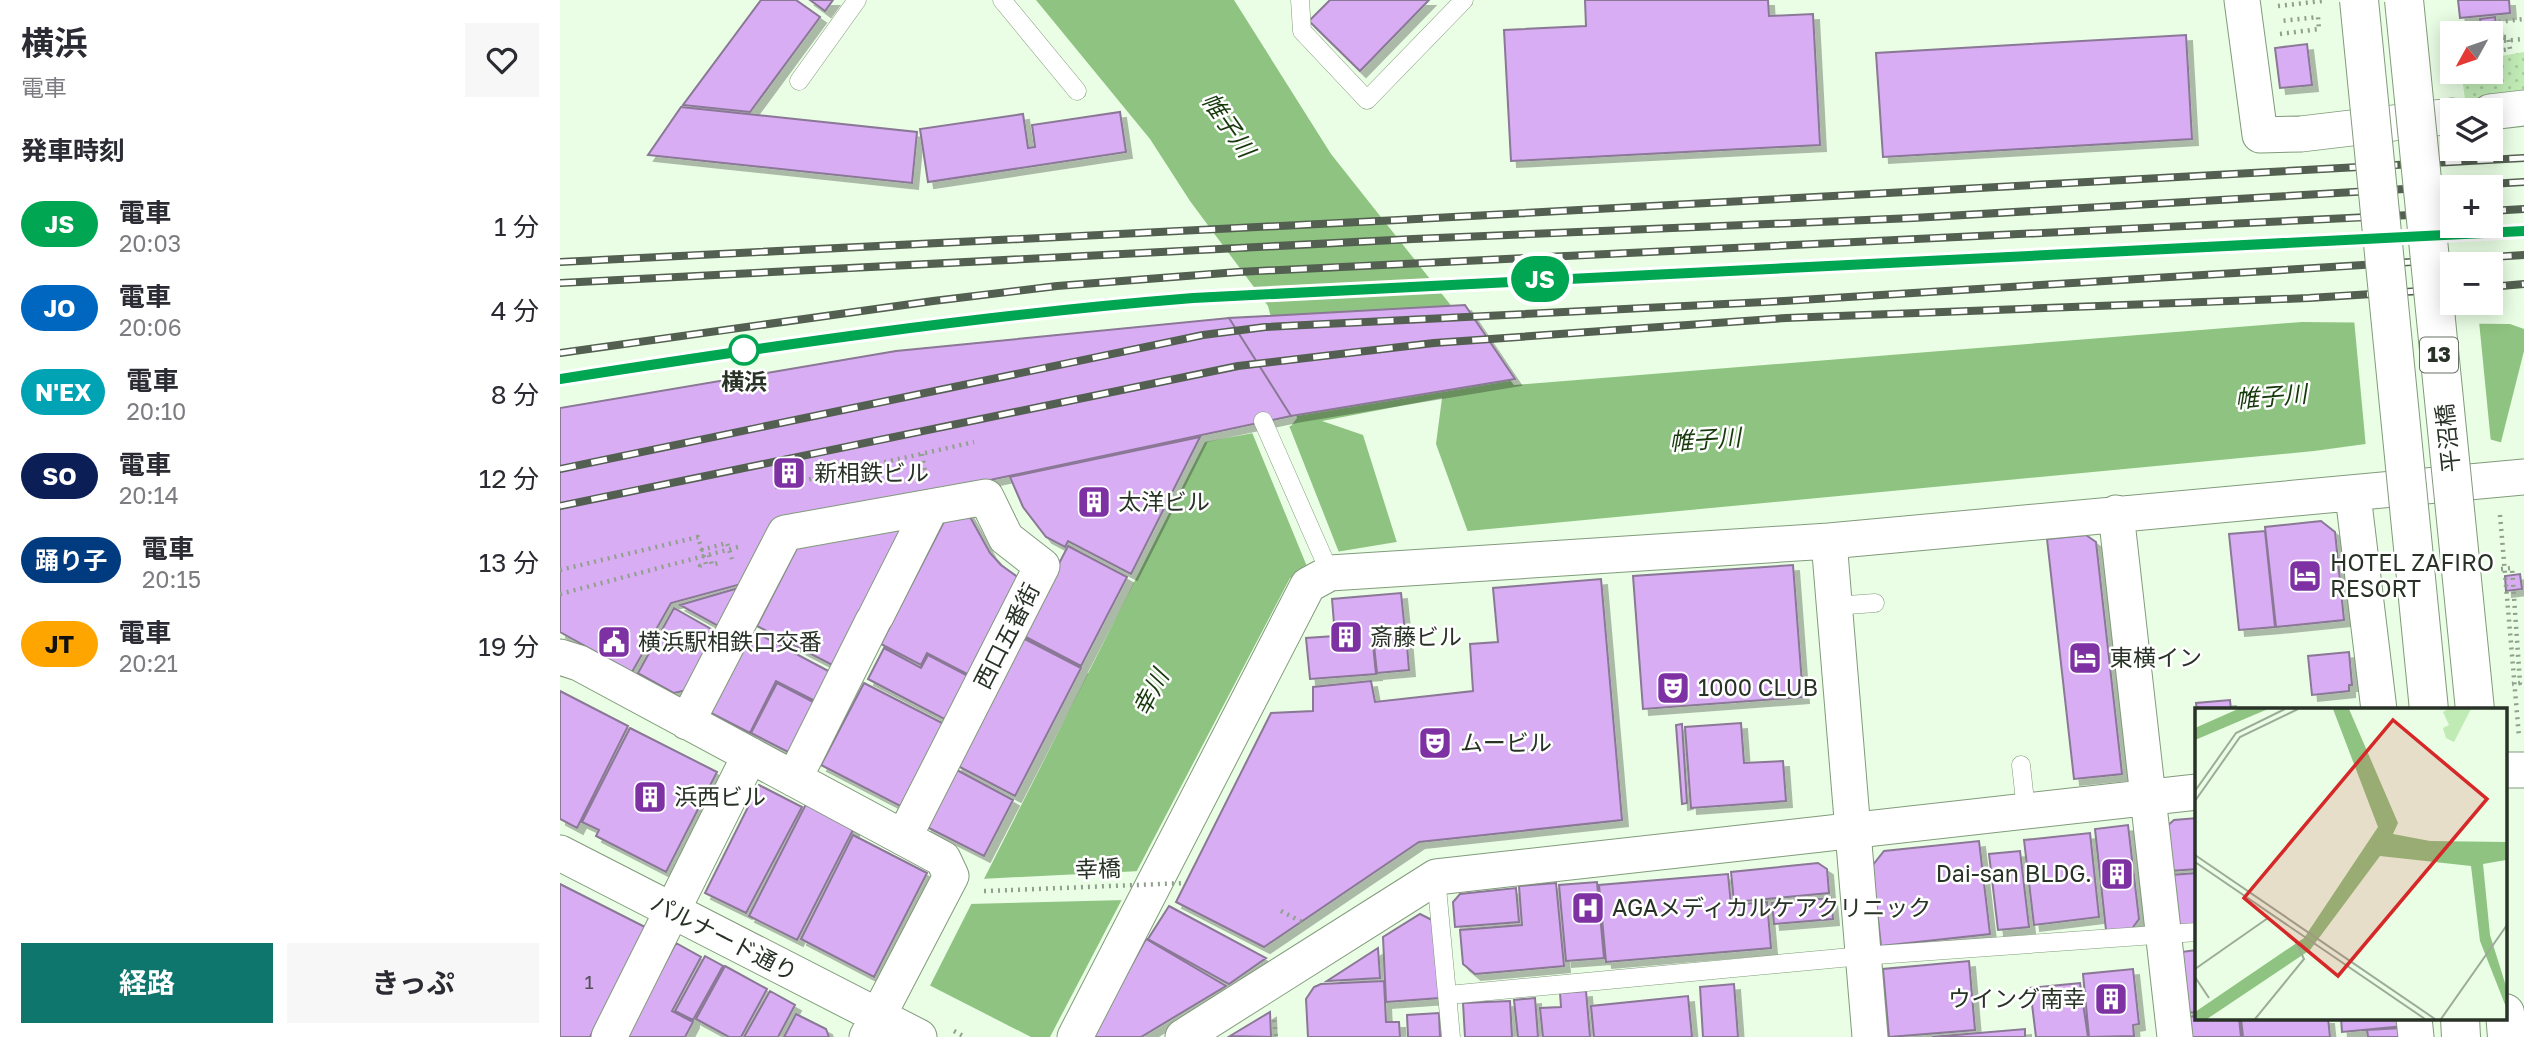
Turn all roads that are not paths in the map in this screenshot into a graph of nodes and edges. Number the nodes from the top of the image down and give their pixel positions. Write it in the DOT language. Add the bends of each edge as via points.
graph roads {
  1 [pos="857,0"];
  2 [pos="1002,0"];
  3 [pos="1300,0"];
  4 [pos="1464,0"];
  5 [pos="2359,0"];
  6 [pos="2404,0"];
  7 [pos="2258,3"];
  8 [pos="799,82"];
  9 [pos="1077,91"];
  10 [pos="2524,108"];
  11 [pos="2503,110"];
  12 [pos="2440,117"];
  13 [pos="1264,421"];
  14 [pos="2511,478"];
  15 [pos="2353,495"];
  16 [pos="930,507"];
  17 [pos="2116,513"];
  18 [pos="1829,541"];
  19 [pos="1330,573"];
  20 [pos="1875,603"];
  21 [pos="1834,606"];
  22 [pos="560,657"];
  23 [pos="2379,708"];
  24 [pos="2429,708"];
  25 [pos="2475,708"];
  26 [pos="688,722"];
  27 [pos="750,755"];
  28 [pos="2021,765"];
  29 [pos="794,779"];
  30 [pos="2195,792"];
  31 [pos="2148,797"];
  32 [pos="2026,810"];
  33 [pos="1853,829"];
  34 [pos="904,837"];
  35 [pos="560,853"];
  36 [pos="1436,877"];
  37 [pos="672,910"];
  38 [pos="2180,934"];
  39 [pos="1862,956"];
  40 [pos="1448,995"];
  41 [pos="888,1028"];
  42 [pos="609,1037"];
  43 [pos="1075,1037"];
  44 [pos="1183,1037"];
  45 [pos="1451,1037"];
  46 [pos="1870,1037"];
  47 [pos="2175,1037"];
  1 -- 8 [label="lane"];
  2 -- 9 [label="lane"];
  3 -- 4 [label="lane" via="1302,31 1367,100"];
  5 -- 24 [label="main road, 平沼橋 / 13, bridge"];
  6 -- 25 [label="main road, 平沼橋 / 13, bridge"];
  7 -- 12 [label="street" via="2260,135"];
  10 -- 11 [label="street"];
  13 -- 19 [label="lane"];
  14 -- 15 [label="street"];
  15 -- 17 [label="street"];
  15 -- 23 [label="street"];
  16 -- 26 [label="street, 西口五番街" via="785,533"];
  16 -- 29 [label="street"];
  16 -- 34 [label="street, 西口五番街" via="986,497 1006,538 1042,566"];
  17 -- 18 [label="street"];
  17 -- 31 [label="street"];
  18 -- 19 [label="street"];
  18 -- 21 [label="street"];
  19 -- 43 [label="street" via="1308,586"];
  20 -- 21 [label="lane"];
  21 -- 33 [label="street"];
  22 -- 26 [label="street"];
  26 -- 27 [label="street"];
  27 -- 29 [label="street"];
  27 -- 37 [label="street"];
  28 -- 32 [label="lane"];
  29 -- 34 [label="street"];
  30 -- 31 [label="street"];
  31 -- 32 [label="street"];
  31 -- 38 [label="street"];
  32 -- 33 [label="street"];
  33 -- 36 [label="street"];
  33 -- 39 [label="street"];
  34 -- 41 [label="street" via="943,859 951,876"];
  35 -- 37 [label="street, パルナード通り"];
  36 -- 40 [label="lane"];
  36 -- 44 [label="street"];
  37 -- 41 [label="street, パルナード通り"];
  37 -- 42 [label="street"];
  38 -- 39 [label="lane"];
  38 -- 47 [label="street"];
  39 -- 40 [label="lane"];
  39 -- 46 [label="street"];
  40 -- 45 [label="lane"];
}
